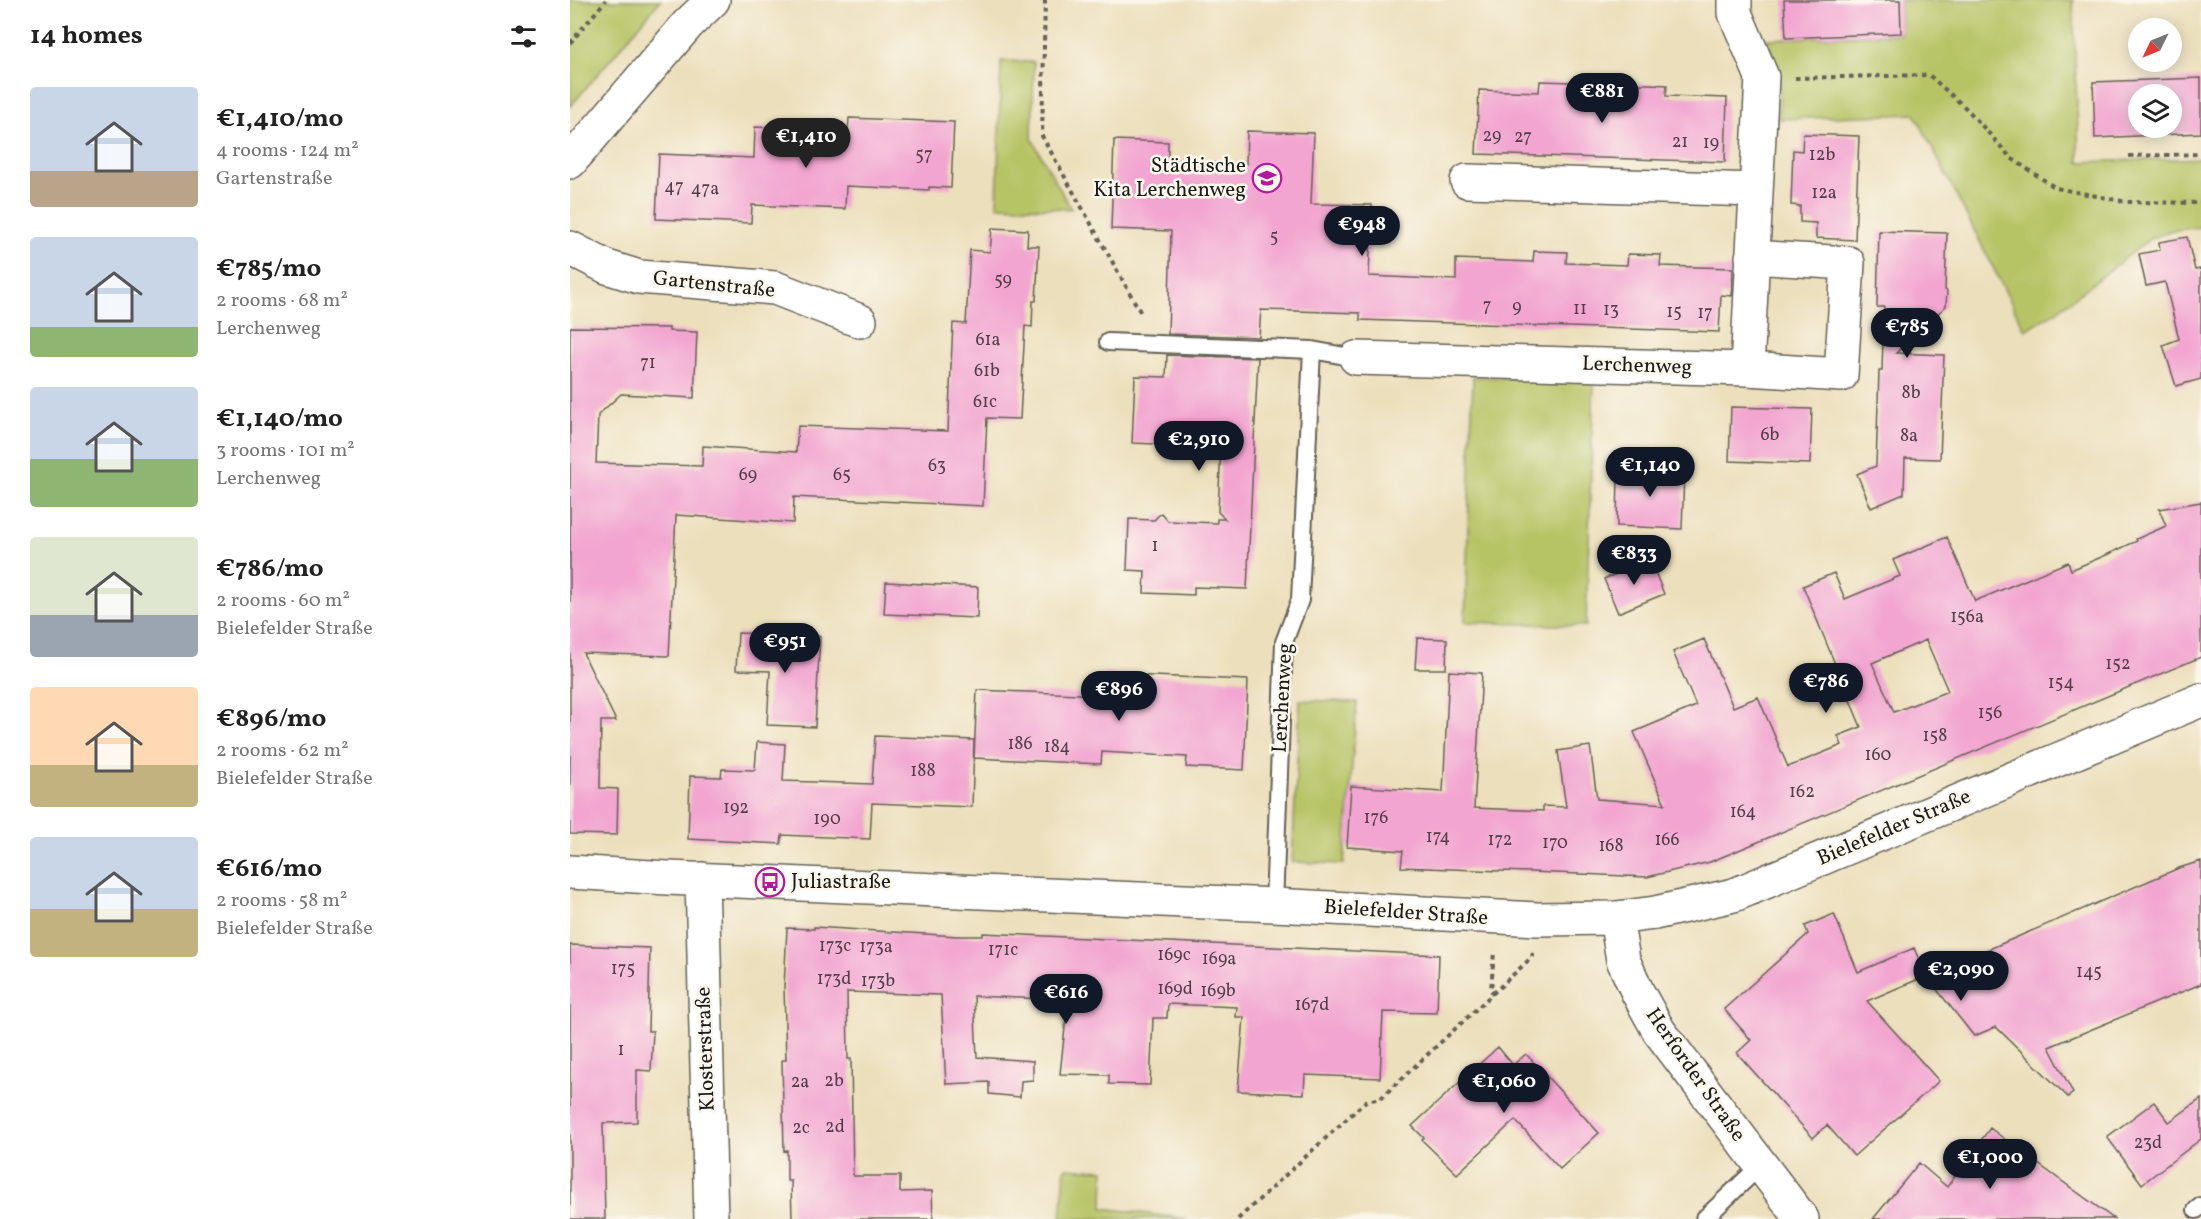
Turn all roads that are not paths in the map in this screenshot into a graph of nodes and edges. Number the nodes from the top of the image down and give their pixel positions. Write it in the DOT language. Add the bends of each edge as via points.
graph roads {
  1 [pos="713,0"];
  2 [pos="1735,0"];
  3 [pos="570,162"];
  4 [pos="1467,181"];
  5 [pos="1756,190"];
  6 [pos="570,248"];
  7 [pos="1752,257"];
  8 [pos="860,321"];
  9 [pos="1108,342"];
  10 [pos="1312,350"];
  11 [pos="1356,358"];
  12 [pos="1747,369"];
  13 [pos="2201,700"];
  14 [pos="570,872"];
  15 [pos="702,879"];
  16 [pos="1274,905"];
  17 [pos="1616,918"];
  18 [pos="1760,1166"];
  19 [pos="711,1219"];
  20 [pos="1704,1219"];
  21 [pos="1802,1219"];
  1 -- 3 [label="street"];
  2 -- 5 [label="street" via="1735,13 1762,78"];
  4 -- 5 [label="street"];
  5 -- 7 [label="street"];
  6 -- 8 [label="street, Gartenstraße" via="607,267 639,277 775,288"];
  7 -- 12 [label="street"];
  7 -- 12 [label="street, Lerchenweg" via="1848,263 1841,375"];
  9 -- 10 [label="lane, Lerchenweg"];
  10 -- 11 [label="lane, Lerchenweg"];
  10 -- 16 [label="lane, Lerchenweg" via="1300,600 1284,642"];
  11 -- 12 [label="street, Lerchenweg"];
  13 -- 17 [label="street, Bielefelder Straße" via="1734,895"];
  14 -- 15 [label="street, Bielefelder Straße"];
  15 -- 16 [label="street, Bielefelder Straße"];
  15 -- 19 [label="street, Klosterstraße"];
  16 -- 17 [label="street, Bielefelder Straße" via="1496,918"];
  17 -- 18 [label="street, Herforder Straße" via="1623,960 1659,1031"];
  18 -- 20 [label="lane"];
  18 -- 21 [label="street, Herforder Straße"];
}
